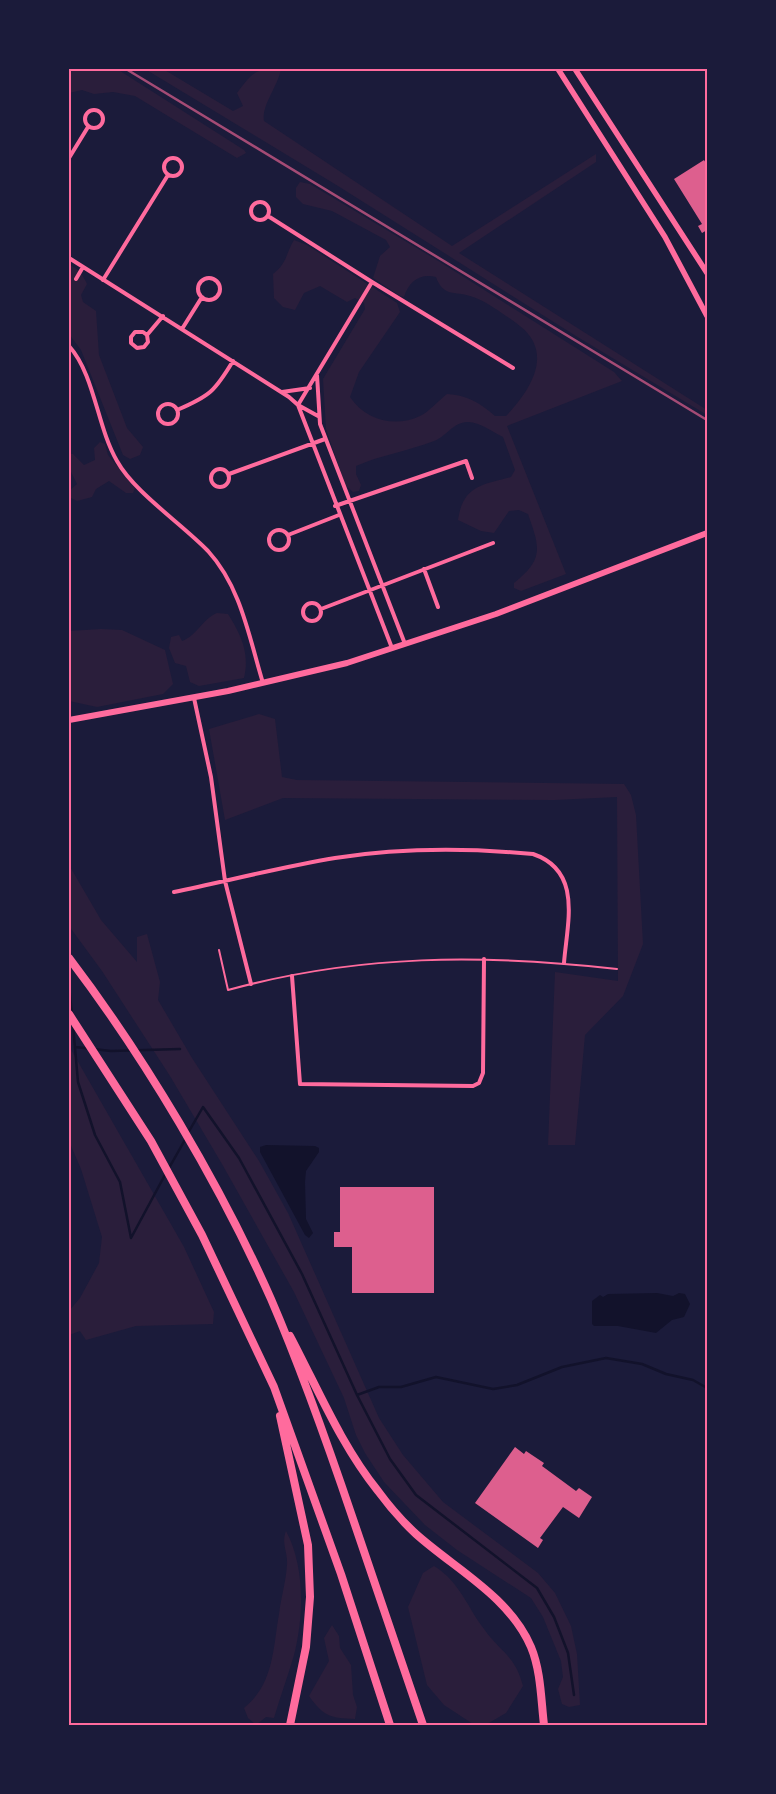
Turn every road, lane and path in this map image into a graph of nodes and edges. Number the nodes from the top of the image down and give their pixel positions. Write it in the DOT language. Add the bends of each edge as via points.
graph roads {
  1 [pos="558,69"];
  2 [pos="575,69"];
  3 [pos="88,127"];
  4 [pos="69,158"];
  5 [pos="168,175"];
  6 [pos="268,216"];
  7 [pos="69,258"];
  8 [pos="83,267"];
  9 [pos="707,273"];
  10 [pos="76,279"];
  11 [pos="103,280"];
  12 [pos="372,282"];
  13 [pos="202,297"];
  14 [pos="164,316"];
  15 [pos="707,316"];
  16 [pos="182,329"];
  17 [pos="147,336"];
  18 [pos="69,346"];
  19 [pos="233,360"];
  20 [pos="513,368"];
  21 [pos="317,375"];
  22 [pos="310,388"];
  23 [pos="282,392"];
  24 [pos="298,405"];
  25 [pos="178,410"];
  26 [pos="318,416"];
  27 [pos="325,439"];
  28 [pos="311,443"];
  29 [pos="229,474"];
  30 [pos="472,478"];
  31 [pos="348,500"];
  32 [pos="335,506"];
  33 [pos="339,515"];
  34 [pos="707,533"];
  35 [pos="288,535"];
  36 [pos="493,543"];
  37 [pos="424,569"];
  38 [pos="382,586"];
  39 [pos="369,590"];
  40 [pos="438,607"];
  41 [pos="321,609"];
  42 [pos="405,644"];
  43 [pos="392,649"];
  44 [pos="263,684"];
  45 [pos="194,698"];
  46 [pos="69,720"];
  47 [pos="225,881"];
  48 [pos="174,892"];
  49 [pos="219,950"];
  50 [pos="69,953"];
  51 [pos="69,958"];
  52 [pos="484,959"];
  53 [pos="564,963"];
  54 [pos="617,969"];
  55 [pos="292,976"];
  56 [pos="86,981"];
  57 [pos="251,984"];
  58 [pos="69,1014"];
  59 [pos="271,1299"];
  60 [pos="274,1387"];
  61 [pos="290,1725"];
  62 [pos="390,1725"];
  63 [pos="422,1725"];
  64 [pos="544,1725"];
  1 -- 15 [label="main road" via="661,229"];
  2 -- 9 [label="main road"];
  3 -- 3 [label="street" via="101,125 103,117 99,112 93,110 85,115 84,122"];
  3 -- 4 [label="street"];
  5 -- 5 [label="street" via="175,176 180,172 182,167 178,159 171,158 164,163"];
  5 -- 11 [label="street"];
  6 -- 6 [label="street" via="269,208 265,203 253,205 251,211 256,219 263,220"];
  6 -- 12 [label="street"];
  7 -- 8 [label="street"];
  8 -- 10 [label="street"];
  8 -- 11 [label="street"];
  11 -- 14 [label="street"];
  12 -- 20 [label="street"];
  12 -- 21 [label="street"];
  13 -- 13 [label="street" via="209,300 216,297 220,289 218,282 208,278 202,281 198,290"];
  13 -- 16 [label="street"];
  14 -- 16 [label="street"];
  14 -- 17 [label="street"];
  16 -- 19 [label="street"];
  17 -- 17 [label="street" via="143,332 135,332 131,337 132,343 143,348 148,342"];
  18 -- 44 [label="street" via="81,363 121,468 208,551 226,575 239,602"];
  19 -- 23 [label="street"];
  19 -- 25 [label="street" via="209,395"];
  21 -- 22 [label="street"];
  21 -- 26 [label="street"];
  22 -- 23 [label="street"];
  22 -- 24 [label="street"];
  23 -- 24 [label="street"];
  24 -- 26 [label="street"];
  24 -- 28 [label="street"];
  25 -- 25 [label="street" via="173,405 165,405 159,418 164,423 172,423"];
  26 -- 27 [label="street"];
  27 -- 28 [label="street"];
  27 -- 31 [label="street"];
  28 -- 29 [label="street"];
  28 -- 32 [label="street"];
  29 -- 29 [label="street" via="225,469 217,468 212,472 211,480 214,485 224,486"];
  30 -- 31 [label="street" via="466,462"];
  31 -- 32 [label="street"];
  31 -- 38 [label="street"];
  32 -- 33 [label="street"];
  33 -- 35 [label="street"];
  33 -- 39 [label="street"];
  34 -- 42 [label="main road" via="496,614"];
  35 -- 35 [label="street" via="289,542 285,548 271,547 268,540 271,533 279,530"];
  36 -- 37 [label="street"];
  37 -- 38 [label="street"];
  37 -- 40 [label="street"];
  38 -- 39 [label="street"];
  38 -- 42 [label="street"];
  39 -- 41 [label="street"];
  39 -- 43 [label="street"];
  41 -- 41 [label="street" via="316,604 309,604 304,608 304,616 308,621 317,620"];
  42 -- 43 [label="main road"];
  43 -- 44 [label="main road"];
  44 -- 45 [label="main road"];
  45 -- 46 [label="main road"];
  45 -- 47 [label="street" via="211,777"];
  47 -- 48 [label="street"];
  47 -- 53 [label="street" via="375,853 533,854 558,870 569,892"];
  47 -- 57 [label="street"];
  49 -- 57 [label="lane" via="228,990"];
  50 -- 56 [label="highway"];
  51 -- 56 [label="highway"];
  52 -- 53 [label="lane"];
  52 -- 55 [label="lane" via="400,960"];
  52 -- 55 [label="street" via="483,1073 479,1083 473,1086 300,1084"];
  53 -- 54 [label="lane"];
  55 -- 57 [label="lane"];
  56 -- 59 [label="highway" via="188,1140"];
  58 -- 60 [label="highway" via="151,1141 202,1235"];
  59 -- 63 [label="highway" via="324,1432"];
  59 -- 64 [label="highway" via="361,1469 415,1533 502,1604 523,1632 535,1661"];
  60 -- 61 [label="highway" via="308,1545 310,1597 306,1647"];
  60 -- 62 [label="highway" via="341,1574 350,1610"];
}
